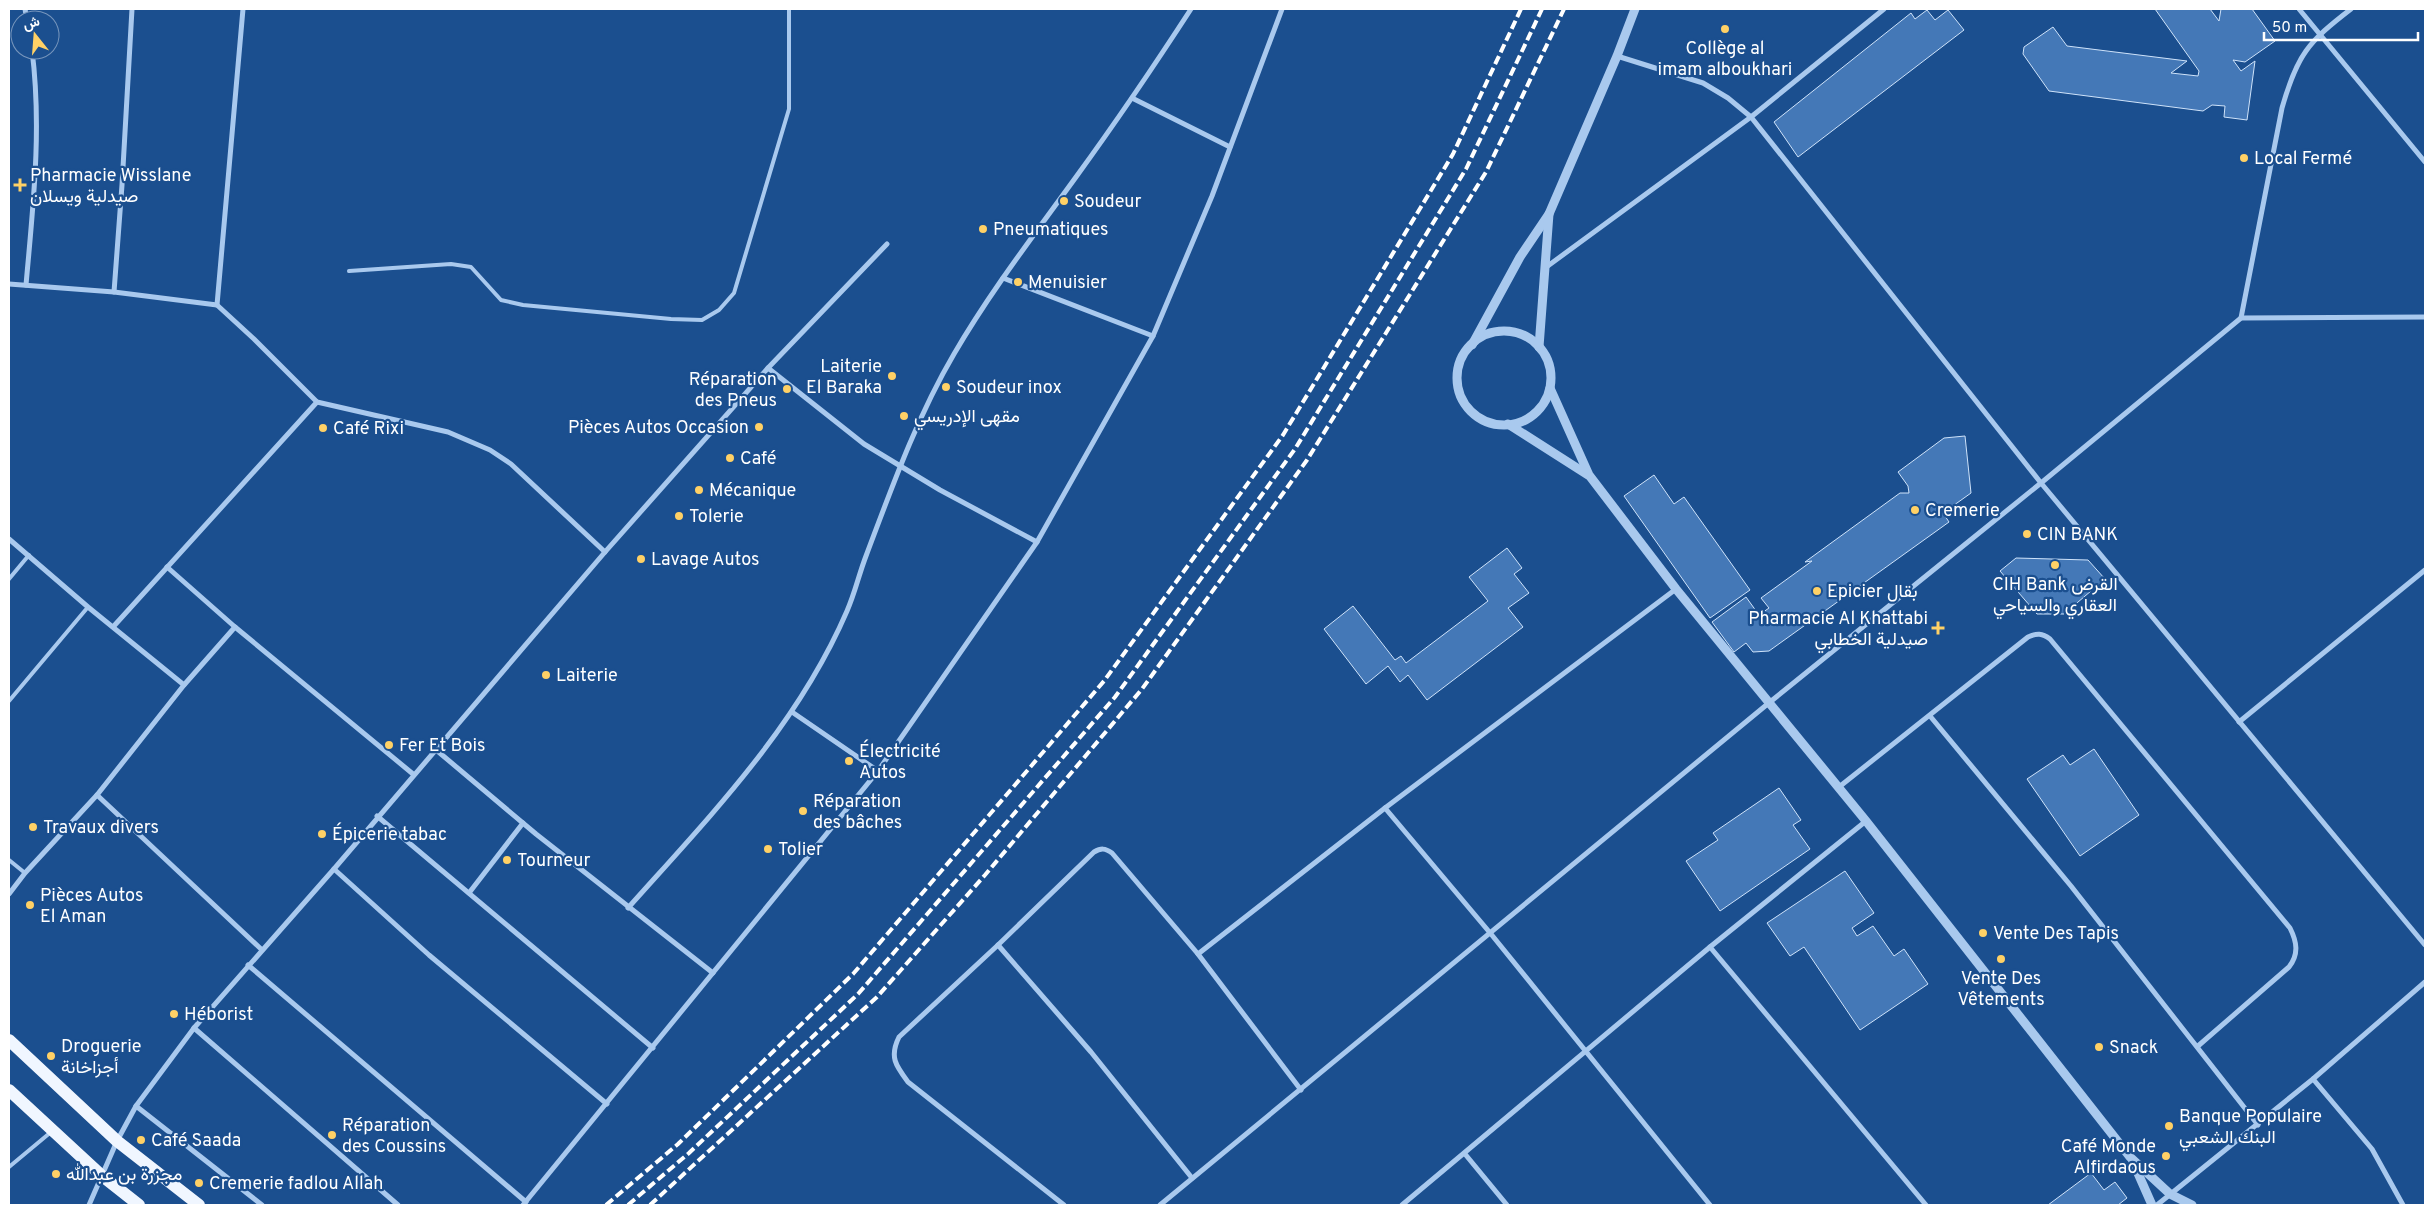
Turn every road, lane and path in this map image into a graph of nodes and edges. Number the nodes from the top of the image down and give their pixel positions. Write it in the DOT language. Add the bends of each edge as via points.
graph roads {
  1 [pos="132,9"];
  2 [pos="243,9"];
  3 [pos="789,9"];
  4 [pos="1191,9"];
  5 [pos="1282,9"];
  6 [pos="1635,9"];
  7 [pos="1884,9"];
  8 [pos="2299,9"];
  9 [pos="2351,9"];
  10 [pos="2318,34"];
  11 [pos="1617,56"];
  12 [pos="33,60"];
  13 [pos="1132,98"];
  14 [pos="1751,116"];
  15 [pos="1230,147"];
  16 [pos="2425,162"];
  17 [pos="1549,214"];
  18 [pos="887,244"];
  19 [pos="1545,268"];
  20 [pos="349,271"];
  21 [pos="1003,278"];
  22 [pos="9,284"];
  23 [pos="26,285"];
  24 [pos="114,292"];
  25 [pos="217,305"];
  26 [pos="2425,316"];
  27 [pos="2241,318"];
  28 [pos="1153,336"];
  29 [pos="1472,345"];
  30 [pos="1539,347"];
  31 [pos="768,368"];
  32 [pos="1550,388"];
  33 [pos="317,402"];
  34 [pos="1508,424"];
  35 [pos="900,467"];
  36 [pos="1589,475"];
  37 [pos="2041,483"];
  38 [pos="9,539"];
  39 [pos="1037,542"];
  40 [pos="604,552"];
  41 [pos="29,555"];
  42 [pos="167,566"];
  43 [pos="2425,570"];
  44 [pos="9,579"];
  45 [pos="1676,589"];
  46 [pos="88,608"];
  47 [pos="113,627"];
  48 [pos="235,627"];
  49 [pos="184,685"];
  50 [pos="9,701"];
  51 [pos="1770,702"];
  52 [pos="792,712"];
  53 [pos="1930,716"];
  54 [pos="2239,722"];
  55 [pos="435,749"];
  56 [pos="878,771"];
  57 [pos="413,774"];
  58 [pos="1839,788"];
  59 [pos="97,795"];
  60 [pos="1385,808"];
  61 [pos="377,816"];
  62 [pos="1866,821"];
  63 [pos="523,823"];
  64 [pos="9,860"];
  65 [pos="334,869"];
  66 [pos="25,873"];
  67 [pos="469,893"];
  68 [pos="9,894"];
  69 [pos="628,908"];
  70 [pos="1491,934"];
  71 [pos="998,945"];
  72 [pos="2425,945"];
  73 [pos="1710,947"];
  74 [pos="261,949"];
  75 [pos="1198,954"];
  76 [pos="248,965"];
  77 [pos="712,973"];
  78 [pos="2425,982"];
  79 [pos="194,1028"];
  80 [pos="9,1040"];
  81 [pos="2198,1046"];
  82 [pos="652,1048"];
  83 [pos="1586,1051"];
  84 [pos="2313,1078"];
  85 [pos="9,1090"];
  86 [pos="1302,1090"];
  87 [pos="607,1104"];
  88 [pos="136,1106"];
  89 [pos="2258,1125"];
  90 [pos="53,1131"];
  91 [pos="117,1141"];
  92 [pos="1464,1154"];
  93 [pos="2130,1157"];
  94 [pos="9,1167"];
  95 [pos="101,1175"];
  96 [pos="1192,1178"];
  97 [pos="2170,1194"];
  98 [pos="525,1204"];
  99 [pos="89,1205"];
  100 [pos="139,1205"];
  101 [pos="199,1205"];
  102 [pos="262,1205"];
  103 [pos="398,1205"];
  104 [pos="1064,1205"];
  105 [pos="1160,1205"];
  106 [pos="1402,1205"];
  107 [pos="1507,1205"];
  108 [pos="1710,1205"];
  109 [pos="1926,1205"];
  110 [pos="2152,1205"];
  111 [pos="2157,1205"];
  112 [pos="2192,1205"];
  113 [pos="2403,1205"];
  1 -- 24 [label="street"];
  2 -- 25 [label="street"];
  3 -- 20 [label="lane" via="789,109 734,293 719,310 702,320 523,305 501,300 471,267 451,264"];
  4 -- 13 [label="street"];
  5 -- 15 [label="street"];
  6 -- 11 [label="street"];
  7 -- 14 [label="street"];
  8 -- 10 [label="street"];
  9 -- 10 [label="street"];
  10 -- 16 [label="street"];
  10 -- 27 [label="street" via="2291,75"];
  11 -- 14 [label="street" via="1703,83"];
  11 -- 17 [label="street"];
  12 -- 23 [label="street" via="38,120"];
  13 -- 15 [label="street"];
  13 -- 21 [label="street"];
  14 -- 19 [label="street"];
  14 -- 37 [label="street"];
  15 -- 28 [label="street"];
  17 -- 19 [label="street"];
  17 -- 29 [label="street" via="1520,257"];
  18 -- 31 [label="street"];
  19 -- 30 [label="street"];
  21 -- 28 [label="street"];
  21 -- 35 [label="street" via="953,355"];
  22 -- 23 [label="street"];
  23 -- 24 [label="street"];
  24 -- 25 [label="street"];
  25 -- 33 [label="street"];
  26 -- 27 [label="street"];
  27 -- 37 [label="street"];
  28 -- 39 [label="street"];
  29 -- 30 [label="street" via="1489,334 1510,332"];
  29 -- 34 [label="street" via="1462,357 1458,372 1461,397 1482,420"];
  30 -- 32 [label="street" via="1550,369"];
  31 -- 35 [label="street" via="838,425"];
  31 -- 40 [label="street"];
  32 -- 34 [label="street" via="1534,414 1518,423"];
  32 -- 36 [label="street"];
  33 -- 40 [label="street" via="448,432 490,450 511,464"];
  33 -- 42 [label="street"];
  34 -- 36 [label="street"];
  35 -- 39 [label="street"];
  35 -- 52 [label="street" via="847,611"];
  36 -- 45 [label="street"];
  37 -- 51 [label="street"];
  37 -- 54 [label="street"];
  38 -- 41 [label="street"];
  39 -- 56 [label="street"];
  40 -- 55 [label="street"];
  41 -- 44 [label="lane"];
  41 -- 46 [label="street"];
  42 -- 47 [label="street"];
  42 -- 48 [label="street"];
  43 -- 54 [label="street"];
  45 -- 51 [label="street"];
  45 -- 60 [label="street"];
  46 -- 47 [label="street"];
  46 -- 50 [label="lane"];
  47 -- 49 [label="street"];
  48 -- 49 [label="street"];
  48 -- 57 [label="street"];
  49 -- 59 [label="street"];
  51 -- 58 [label="street"];
  51 -- 70 [label="street"];
  52 -- 56 [label="street"];
  52 -- 69 [label="street" via="738,785"];
  53 -- 58 [label="street"];
  53 -- 81 [label="street"];
  53 -- 81 [label="street" via="2028,637 2044,635 2058,646 2290,928 2296,947 2294,960"];
  54 -- 72 [label="street"];
  55 -- 57 [label="street"];
  55 -- 63 [label="street"];
  56 -- 77 [label="street"];
  57 -- 61 [label="street"];
  58 -- 62 [label="street"];
  59 -- 66 [label="street"];
  59 -- 74 [label="street"];
  60 -- 70 [label="street"];
  60 -- 75 [label="street"];
  61 -- 65 [label="street"];
  61 -- 67 [label="street"];
  62 -- 73 [label="street"];
  62 -- 93 [label="street"];
  63 -- 67 [label="street"];
  63 -- 69 [label="street"];
  64 -- 66 [label="lane"];
  65 -- 74 [label="street"];
  65 -- 87 [label="street" via="429,955"];
  66 -- 68 [label="street"];
  67 -- 82 [label="street"];
  69 -- 77 [label="street"];
  70 -- 83 [label="street"];
  70 -- 86 [label="street"];
  71 -- 75 [label="street" via="1094,852 1103,849 1112,853"];
  71 -- 96 [label="street" via="1091,1052"];
  71 -- 104 [label="street" via="899,1037 894,1058 908,1082"];
  73 -- 83 [label="street"];
  73 -- 109 [label="street"];
  74 -- 76 [label="street"];
  75 -- 86 [label="street"];
  76 -- 79 [label="street"];
  76 -- 98 [label="street"];
  77 -- 82 [label="street"];
  78 -- 84 [label="street"];
  79 -- 88 [label="street"];
  79 -- 103 [label="street"];
  80 -- 91 [label="main road"];
  81 -- 89 [label="street"];
  82 -- 87 [label="street"];
  83 -- 92 [label="street"];
  83 -- 108 [label="street"];
  84 -- 89 [label="street"];
  84 -- 113 [label="street" via="2372,1149"];
  85 -- 90 [label="main road"];
  86 -- 96 [label="street"];
  87 -- 98 [label="street"];
  88 -- 91 [label="street"];
  88 -- 102 [label="street"];
  89 -- 97 [label="street"];
  90 -- 94 [label="lane"];
  90 -- 95 [label="main road"];
  91 -- 95 [label="street"];
  91 -- 101 [label="main road"];
  92 -- 106 [label="street"];
  92 -- 107 [label="street"];
  93 -- 97 [label="street"];
  93 -- 110 [label="street"];
  95 -- 99 [label="street"];
  95 -- 100 [label="main road"];
  96 -- 105 [label="street"];
  97 -- 111 [label="street"];
  97 -- 112 [label="street"];
}
